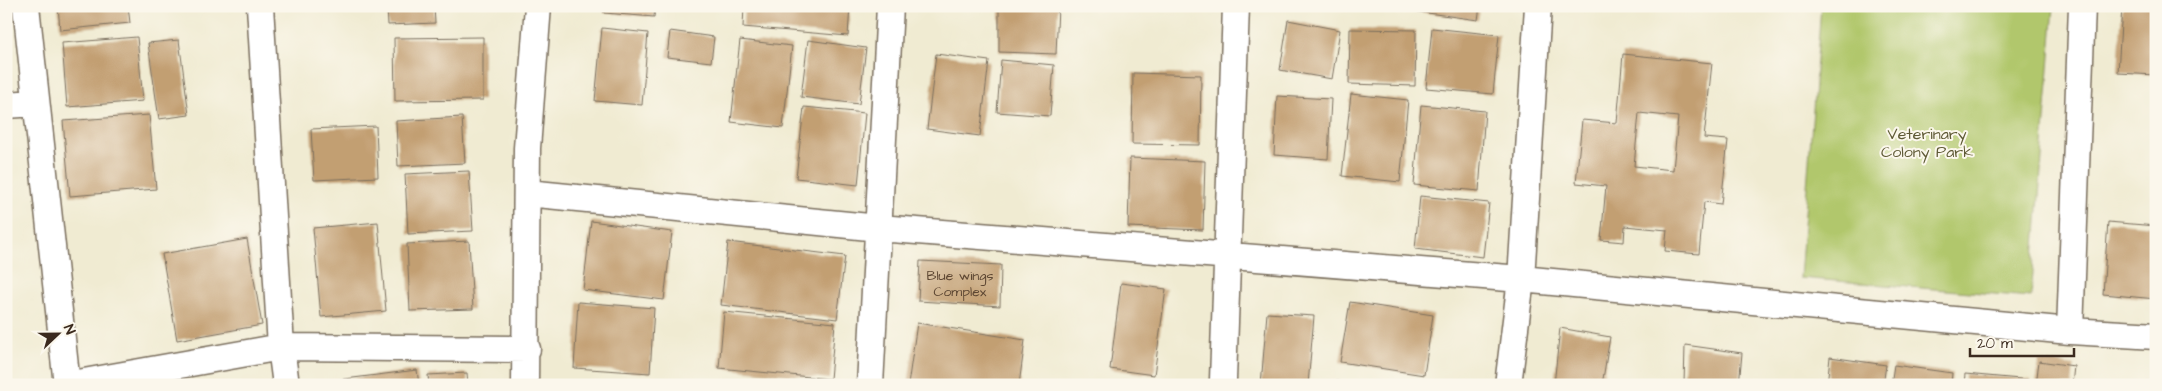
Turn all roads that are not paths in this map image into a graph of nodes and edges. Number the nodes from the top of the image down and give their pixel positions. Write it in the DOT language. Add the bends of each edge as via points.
graph roads {
  1 [pos="26,6"];
  2 [pos="260,6"];
  3 [pos="538,6"];
  4 [pos="890,6"];
  5 [pos="1236,6"];
  6 [pos="1538,6"];
  7 [pos="2082,6"];
  8 [pos="36,103"];
  9 [pos="6,105"];
  10 [pos="527,194"];
  11 [pos="879,228"];
  12 [pos="1226,255"];
  13 [pos="1521,279"];
  14 [pos="2070,331"];
  15 [pos="2156,336"];
  16 [pos="281,347"];
  17 [pos="527,349"];
  18 [pos="1223,380"];
  19 [pos="67,385"];
  20 [pos="286,385"];
  21 [pos="525,385"];
  22 [pos="870,385"];
  23 [pos="1508,385"];
  1 -- 8 [label="street"];
  2 -- 16 [label="street"];
  3 -- 10 [label="street" via="527,148"];
  4 -- 11 [label="street"];
  5 -- 12 [label="street"];
  6 -- 13 [label="street"];
  7 -- 14 [label="street"];
  8 -- 9 [label="street"];
  8 -- 19 [label="street"];
  10 -- 11 [label="street"];
  10 -- 17 [label="street"];
  11 -- 12 [label="street"];
  11 -- 22 [label="street"];
  12 -- 13 [label="street"];
  12 -- 18 [label="street"];
  13 -- 14 [label="street"];
  13 -- 23 [label="street"];
  14 -- 15 [label="street"];
  16 -- 17 [label="street"];
  16 -- 19 [label="street"];
  16 -- 20 [label="street"];
  17 -- 21 [label="street"];
}
